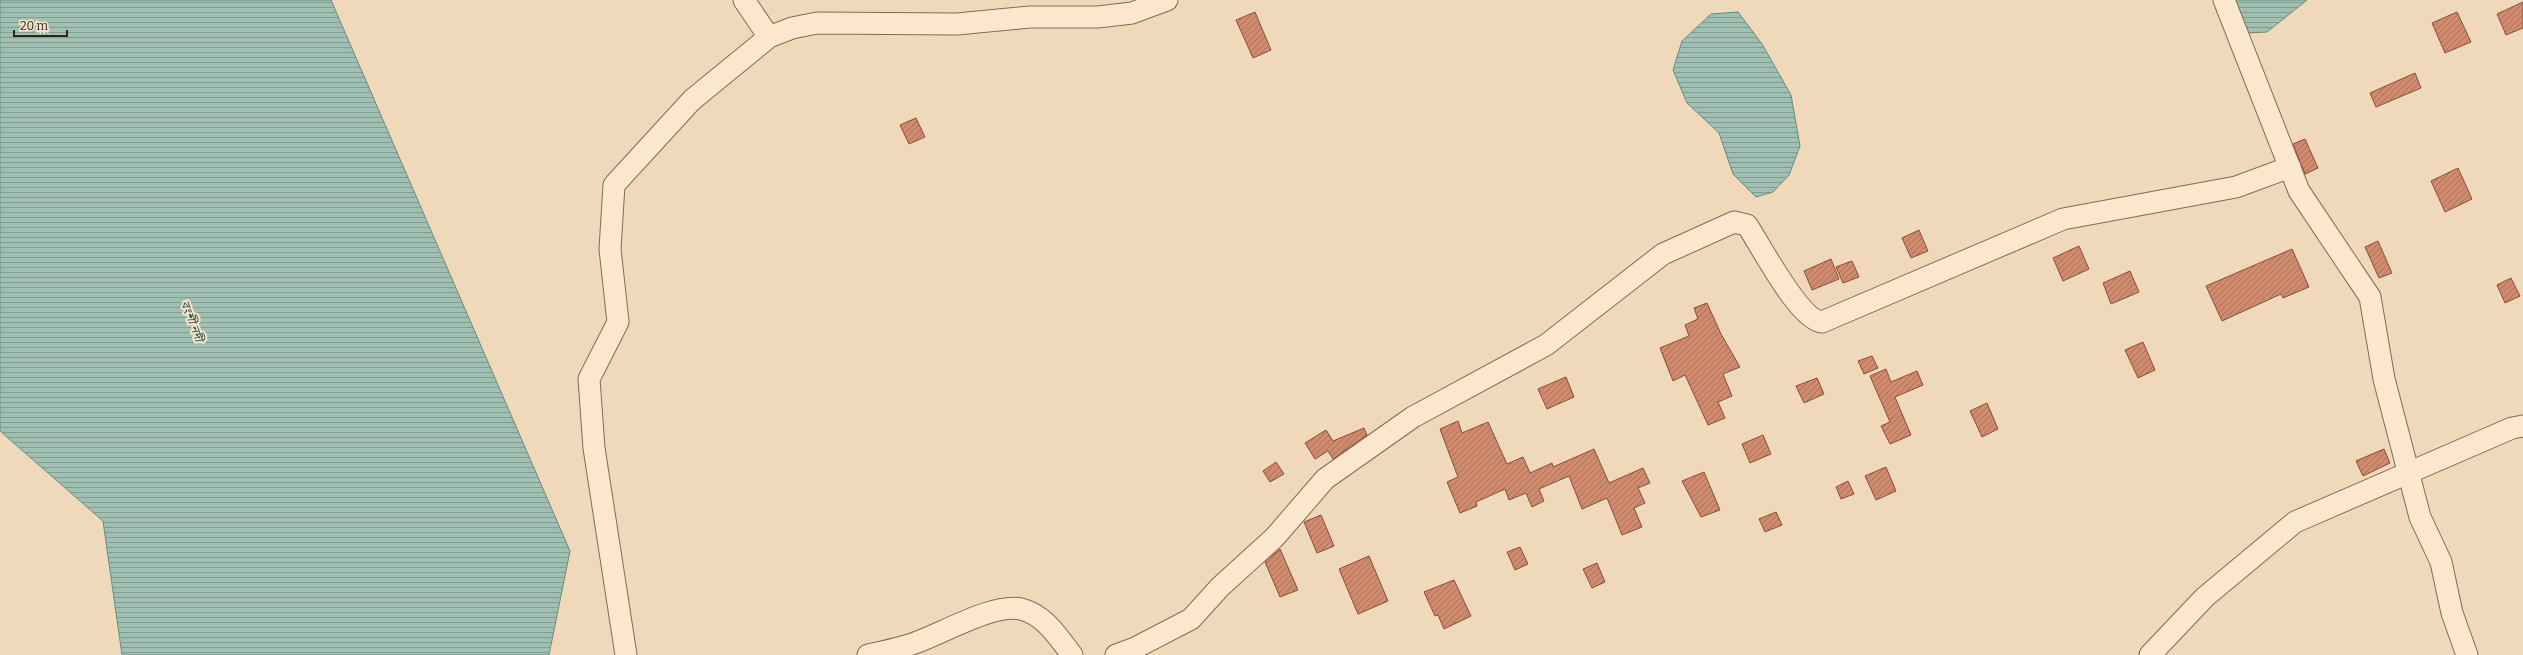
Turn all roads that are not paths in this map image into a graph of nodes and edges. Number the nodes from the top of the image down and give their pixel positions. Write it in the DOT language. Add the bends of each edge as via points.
graph roads {
  1 [pos="744,0"];
  2 [pos="1167,0"];
  3 [pos="2224,0"];
  4 [pos="770,37"];
  5 [pos="2290,167"];
  6 [pos="2523,426"];
  7 [pos="2409,474"];
  8 [pos="626,655"];
  9 [pos="868,655"];
  10 [pos="1072,655"];
  11 [pos="1116,655"];
  12 [pos="2150,655"];
  13 [pos="2467,655"];
  1 -- 4 [label="street"];
  2 -- 4 [label="street" via="1132,13 1098,17 1030,17 957,24 818,23 792,28"];
  3 -- 5 [label="street"];
  4 -- 8 [label="street" via="692,100 614,185 610,249 618,322 589,379 594,448"];
  5 -- 7 [label="street" via="2300,191 2370,297 2384,379"];
  5 -- 11 [label="street" via="2236,187 2063,218 1822,322 1814,321 1800,308 1747,224 1734,222 1664,254 1546,346 1407,421 1325,480 1274,537 1220,587 1191,619"];
  6 -- 7 [label="street" via="2512,428"];
  7 -- 12 [label="street" via="2295,522 2205,597"];
  7 -- 13 [label="street" via="2420,517 2441,562 2452,613"];
  9 -- 10 [label="street" via="910,645 958,624 1008,608 1022,610 1052,628"];
}
